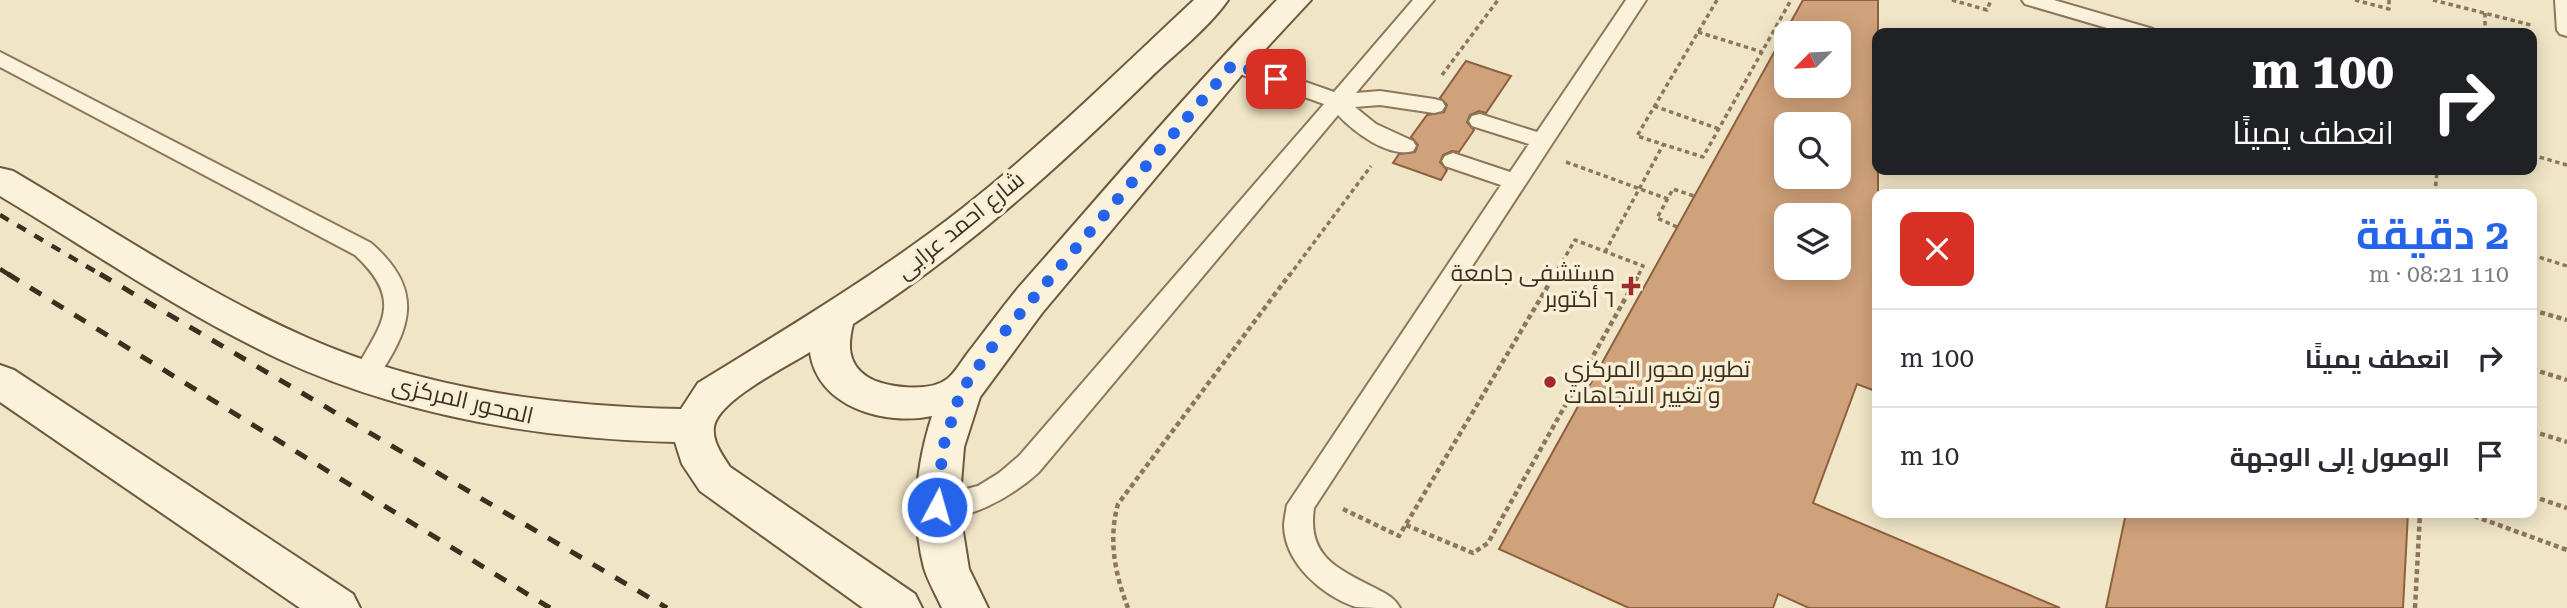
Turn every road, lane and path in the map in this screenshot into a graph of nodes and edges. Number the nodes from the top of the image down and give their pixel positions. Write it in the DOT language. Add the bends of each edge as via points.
graph roads {
  1 [pos="1212,0"];
  2 [pos="1295,0"];
  3 [pos="1424,0"];
  4 [pos="1498,0"];
  5 [pos="1636,0"];
  6 [pos="1717,0"];
  7 [pos="1791,0"];
  8 [pos="1952,0"];
  9 [pos="1991,0"];
  10 [pos="2032,0"];
  11 [pos="2355,0"];
  12 [pos="2389,0"];
  13 [pos="2433,0"];
  14 [pos="2485,13"];
  15 [pos="2532,25"];
  16 [pos="2129,28"];
  17 [pos="2485,28"];
  18 [pos="1698,32"];
  19 [pos="1762,52"];
  20 [pos="0,59"];
  21 [pos="1233,64"];
  22 [pos="1339,102"];
  23 [pos="1427,105"];
  24 [pos="1654,106"];
  25 [pos="1480,121"];
  26 [pos="1719,129"];
  27 [pos="1397,143"];
  28 [pos="1663,145"];
  29 [pos="1539,146"];
  30 [pos="2537,156"];
  31 [pos="1453,162"];
  32 [pos="2567,165"];
  33 [pos="0,180"];
  34 [pos="1516,182"];
  35 [pos="1639,189"];
  36 [pos="1694,196"];
  37 [pos="1668,199"];
  38 [pos="1677,227"];
  39 [pos="1605,252"];
  40 [pos="2537,257"];
  41 [pos="2567,266"];
  42 [pos="2537,311"];
  43 [pos="836,316"];
  44 [pos="2567,320"];
  45 [pos="2537,371"];
  46 [pos="365,376"];
  47 [pos="2567,380"];
  48 [pos="0,382"];
  49 [pos="961,391"];
  50 [pos="693,426"];
  51 [pos="2537,433"];
  52 [pos="2567,442"];
  53 [pos="1310,492"];
  54 [pos="2537,498"];
  55 [pos="937,507"];
  56 [pos="2567,508"];
  57 [pos="2420,518"];
  58 [pos="2480,518"];
  59 [pos="1406,525"];
  60 [pos="2567,550"];
  61 [pos="337,608"];
  62 [pos="898,608"];
  63 [pos="965,608"];
  64 [pos="1128,608"];
  65 [pos="1385,608"];
  66 [pos="2415,608"];
  1 -- 43 [label="main road, شارع احمد عرابى" via="978,215"];
  2 -- 21 [label="main road"];
  3 -- 22 [label="lane"];
  4 -- 23 [label="path"];
  5 -- 29 [label="lane"];
  6 -- 18 [label="path"];
  7 -- 19 [label="path"];
  8 -- 9 [label="path" via="1987,10"];
  10 -- 16 [label="lane"];
  11 -- 12 [label="path" via="2389,9"];
  13 -- 14 [label="path"];
  14 -- 15 [label="path"];
  14 -- 17 [label="path"];
  18 -- 19 [label="path"];
  18 -- 24 [label="path"];
  19 -- 26 [label="path"];
  20 -- 46 [label="lane" via="379,260 396,292 396,311 382,354"];
  21 -- 22 [label="lane"];
  21 -- 49 [label="main road" via="1028,303"];
  22 -- 23 [label="lane" via="1380,98"];
  22 -- 27 [label="lane" via="1359,124"];
  22 -- 55 [label="lane" via="1016,478 980,499"];
  24 -- 26 [label="path"];
  24 -- 28 [label="path" via="1637,136"];
  25 -- 29 [label="lane"];
  26 -- 28 [label="path" via="1703,157"];
  27 -- 64 [label="path" via="1118,504 1112,545"];
  28 -- 35 [label="path"];
  29 -- 34 [label="lane"];
  29 -- 35 [label="path"];
  30 -- 32 [label="path"];
  31 -- 34 [label="lane"];
  33 -- 46 [label="main road, المحور المركزى" via="292,348"];
  34 -- 53 [label="lane"];
  35 -- 37 [label="path"];
  35 -- 39 [label="path"];
  36 -- 37 [label="path" via="1673,189"];
  37 -- 38 [label="path" via="1657,218"];
  39 -- 59 [label="path" via="1575,240"];
  39 -- 59 [label="path" via="1643,266 1489,543 1473,553"];
  40 -- 41 [label="path"];
  42 -- 44 [label="path"];
  43 -- 49 [label="main road" via="828,349 832,365 855,391 873,399 917,403"];
  43 -- 50 [label="main road, شارع احمد عرابى" via="712,394"];
  45 -- 47 [label="path"];
  46 -- 50 [label="main road, المحور المركزى" via="413,392 517,415"];
  48 -- 61 [label="main road"];
  49 -- 55 [label="main road" via="943,447"];
  50 -- 62 [label="main road" via="697,452 715,479"];
  51 -- 52 [label="path"];
  53 -- 59 [label="path" via="1399,536"];
  53 -- 65 [label="lane" via="1297,519 1301,549 1324,572"];
  54 -- 56 [label="path"];
  55 -- 63 [label="main road" via="947,569"];
  57 -- 66 [label="path"];
  58 -- 60 [label="path"];
}
